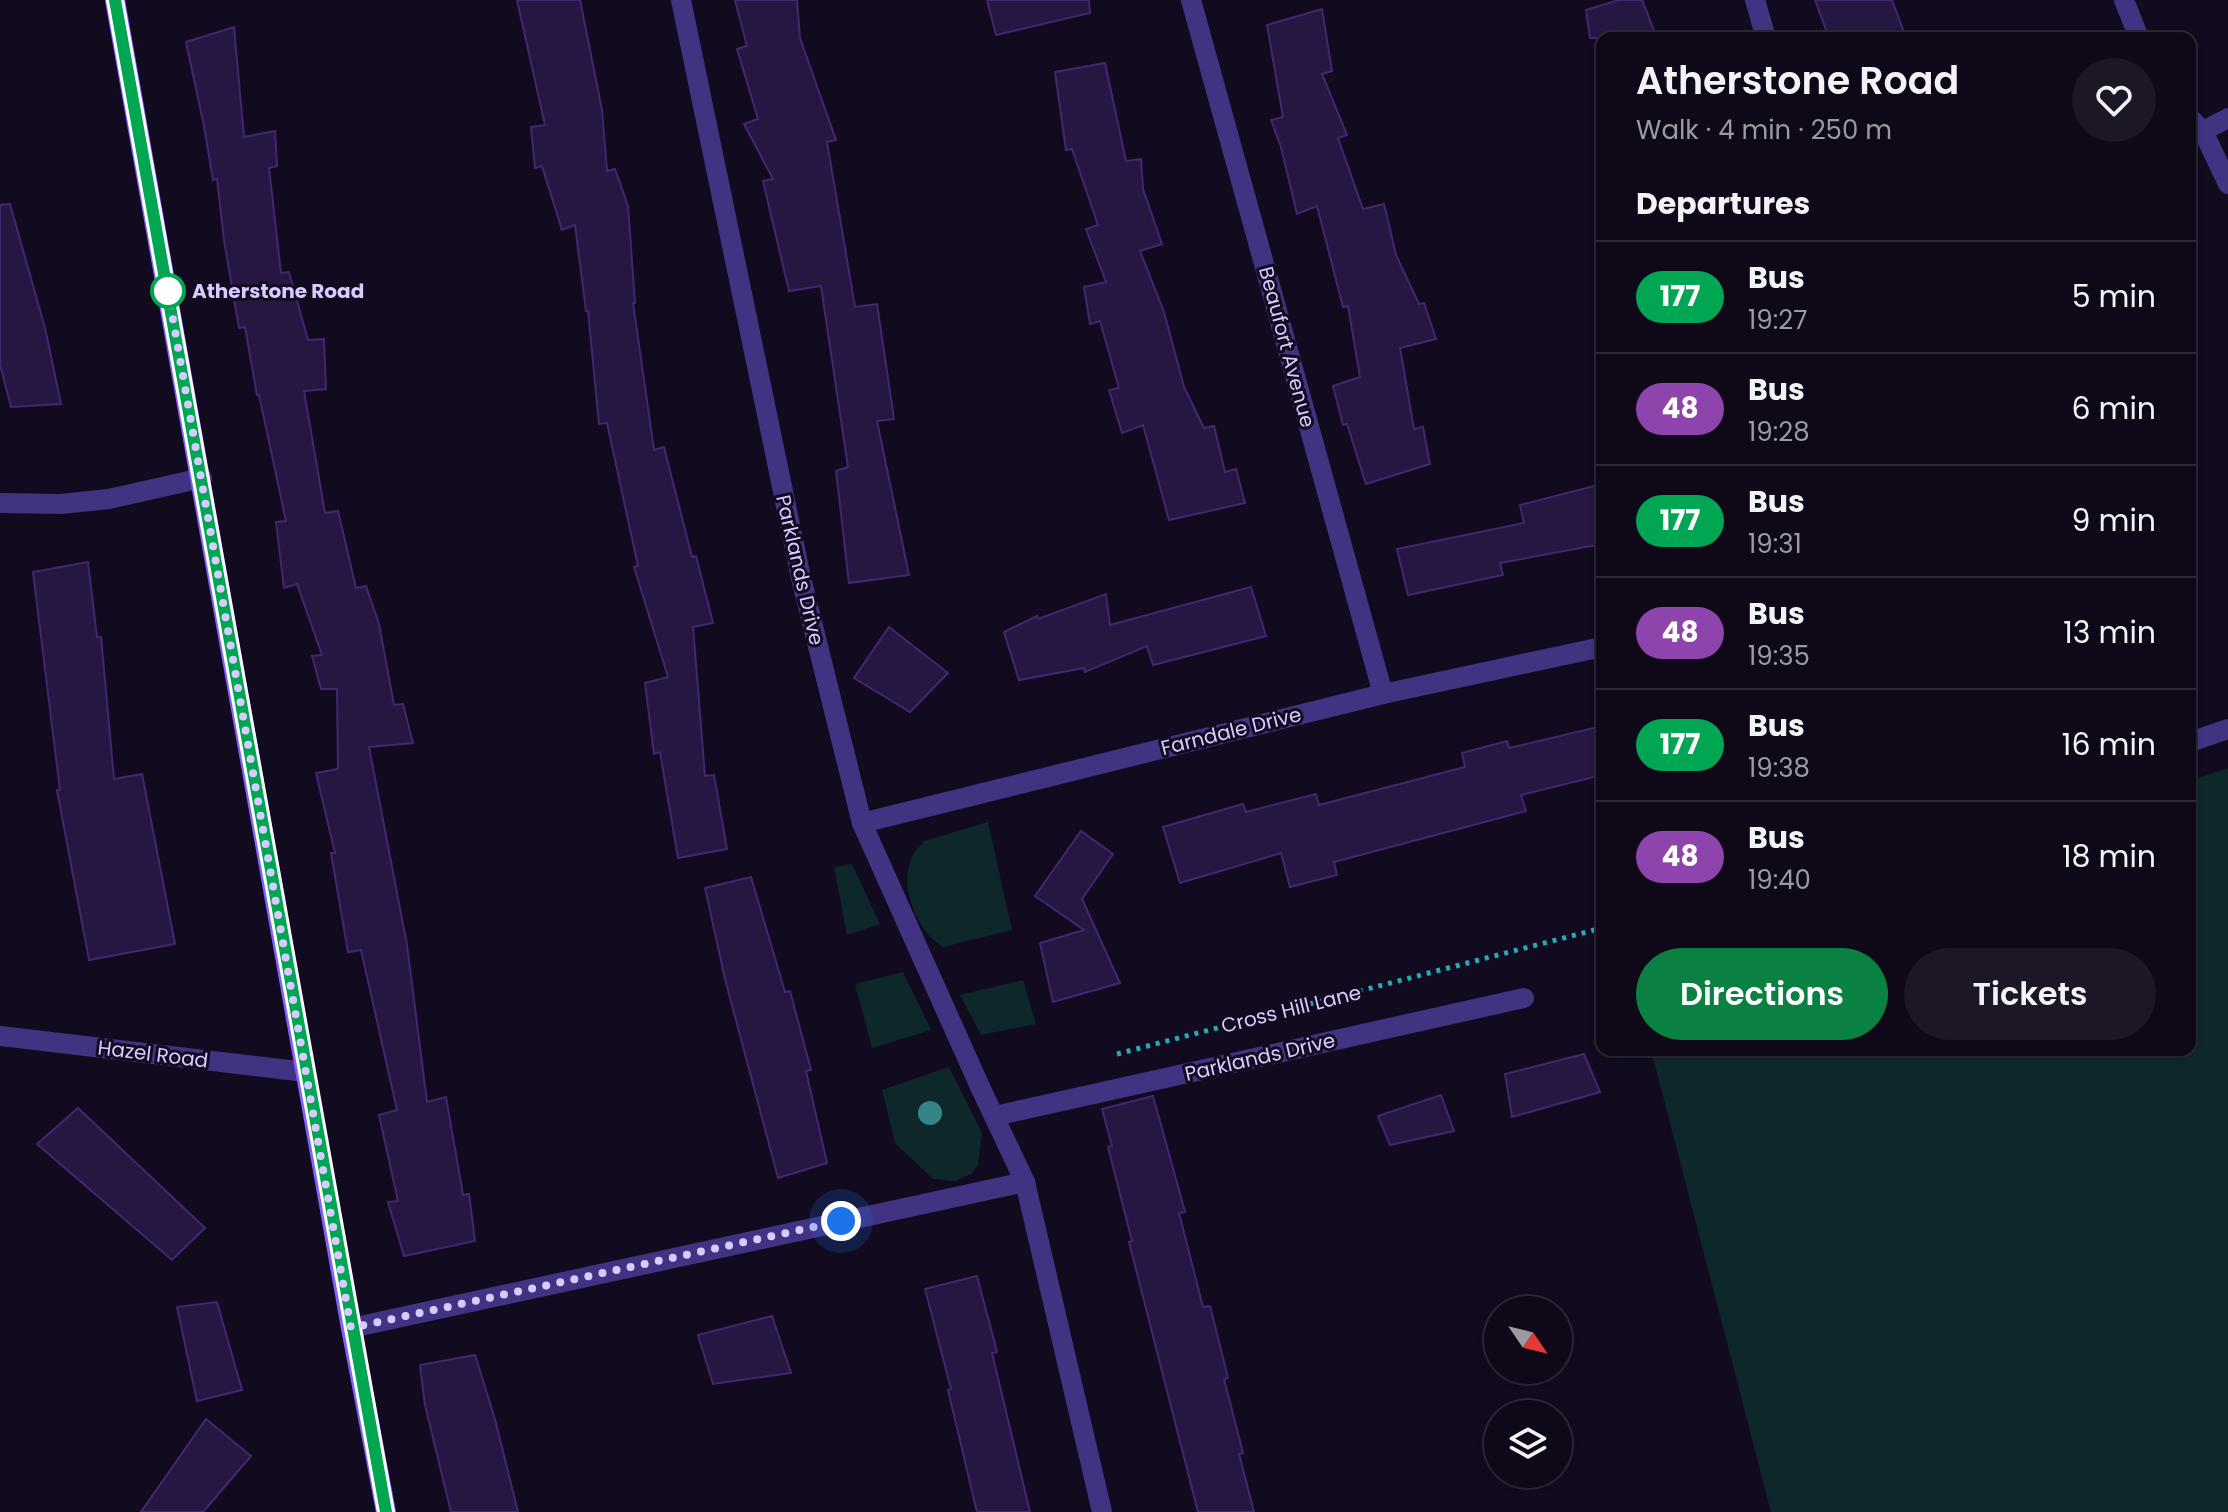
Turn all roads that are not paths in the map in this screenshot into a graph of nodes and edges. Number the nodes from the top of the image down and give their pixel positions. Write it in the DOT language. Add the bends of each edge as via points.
graph roads {
  1 [pos="115,0"];
  2 [pos="681,0"];
  3 [pos="1191,0"];
  4 [pos="1755,0"];
  5 [pos="2124,0"];
  6 [pos="1764,32"];
  7 [pos="2137,32"];
  8 [pos="2228,118"];
  9 [pos="2197,125"];
  10 [pos="2228,184"];
  11 [pos="202,478"];
  12 [pos="0,503"];
  13 [pos="1596,648"];
  14 [pos="1383,694"];
  15 [pos="2228,729"];
  16 [pos="2196,740"];
  17 [pos="862,823"];
  18 [pos="1524,998"];
  19 [pos="0,1036"];
  20 [pos="306,1072"];
  21 [pos="995,1116"];
  22 [pos="1025,1182"];
  23 [pos="351,1328"];
  24 [pos="386,1512"];
  25 [pos="1102,1512"];
  1 -- 11 [label="street"];
  2 -- 17 [label="street, Parklands Drive" via="798,563"];
  3 -- 14 [label="street, Beaufort Avenue"];
  4 -- 6 [label="street"];
  5 -- 7 [label="street"];
  8 -- 9 [label="street"];
  9 -- 10 [label="street"];
  11 -- 12 [label="street" via="109,499"];
  11 -- 20 [label="street"];
  13 -- 14 [label="street, Farndale Drive"];
  14 -- 17 [label="street, Farndale Drive"];
  15 -- 16 [label="street"];
  17 -- 21 [label="street, Parklands Drive"];
  18 -- 21 [label="street, Parklands Drive"];
  19 -- 20 [label="street, Hazel Road"];
  20 -- 23 [label="street"];
  21 -- 22 [label="street, Parklands Drive"];
  22 -- 23 [label="street"];
  22 -- 25 [label="street, Parklands Drive"];
  23 -- 24 [label="street"];
}
